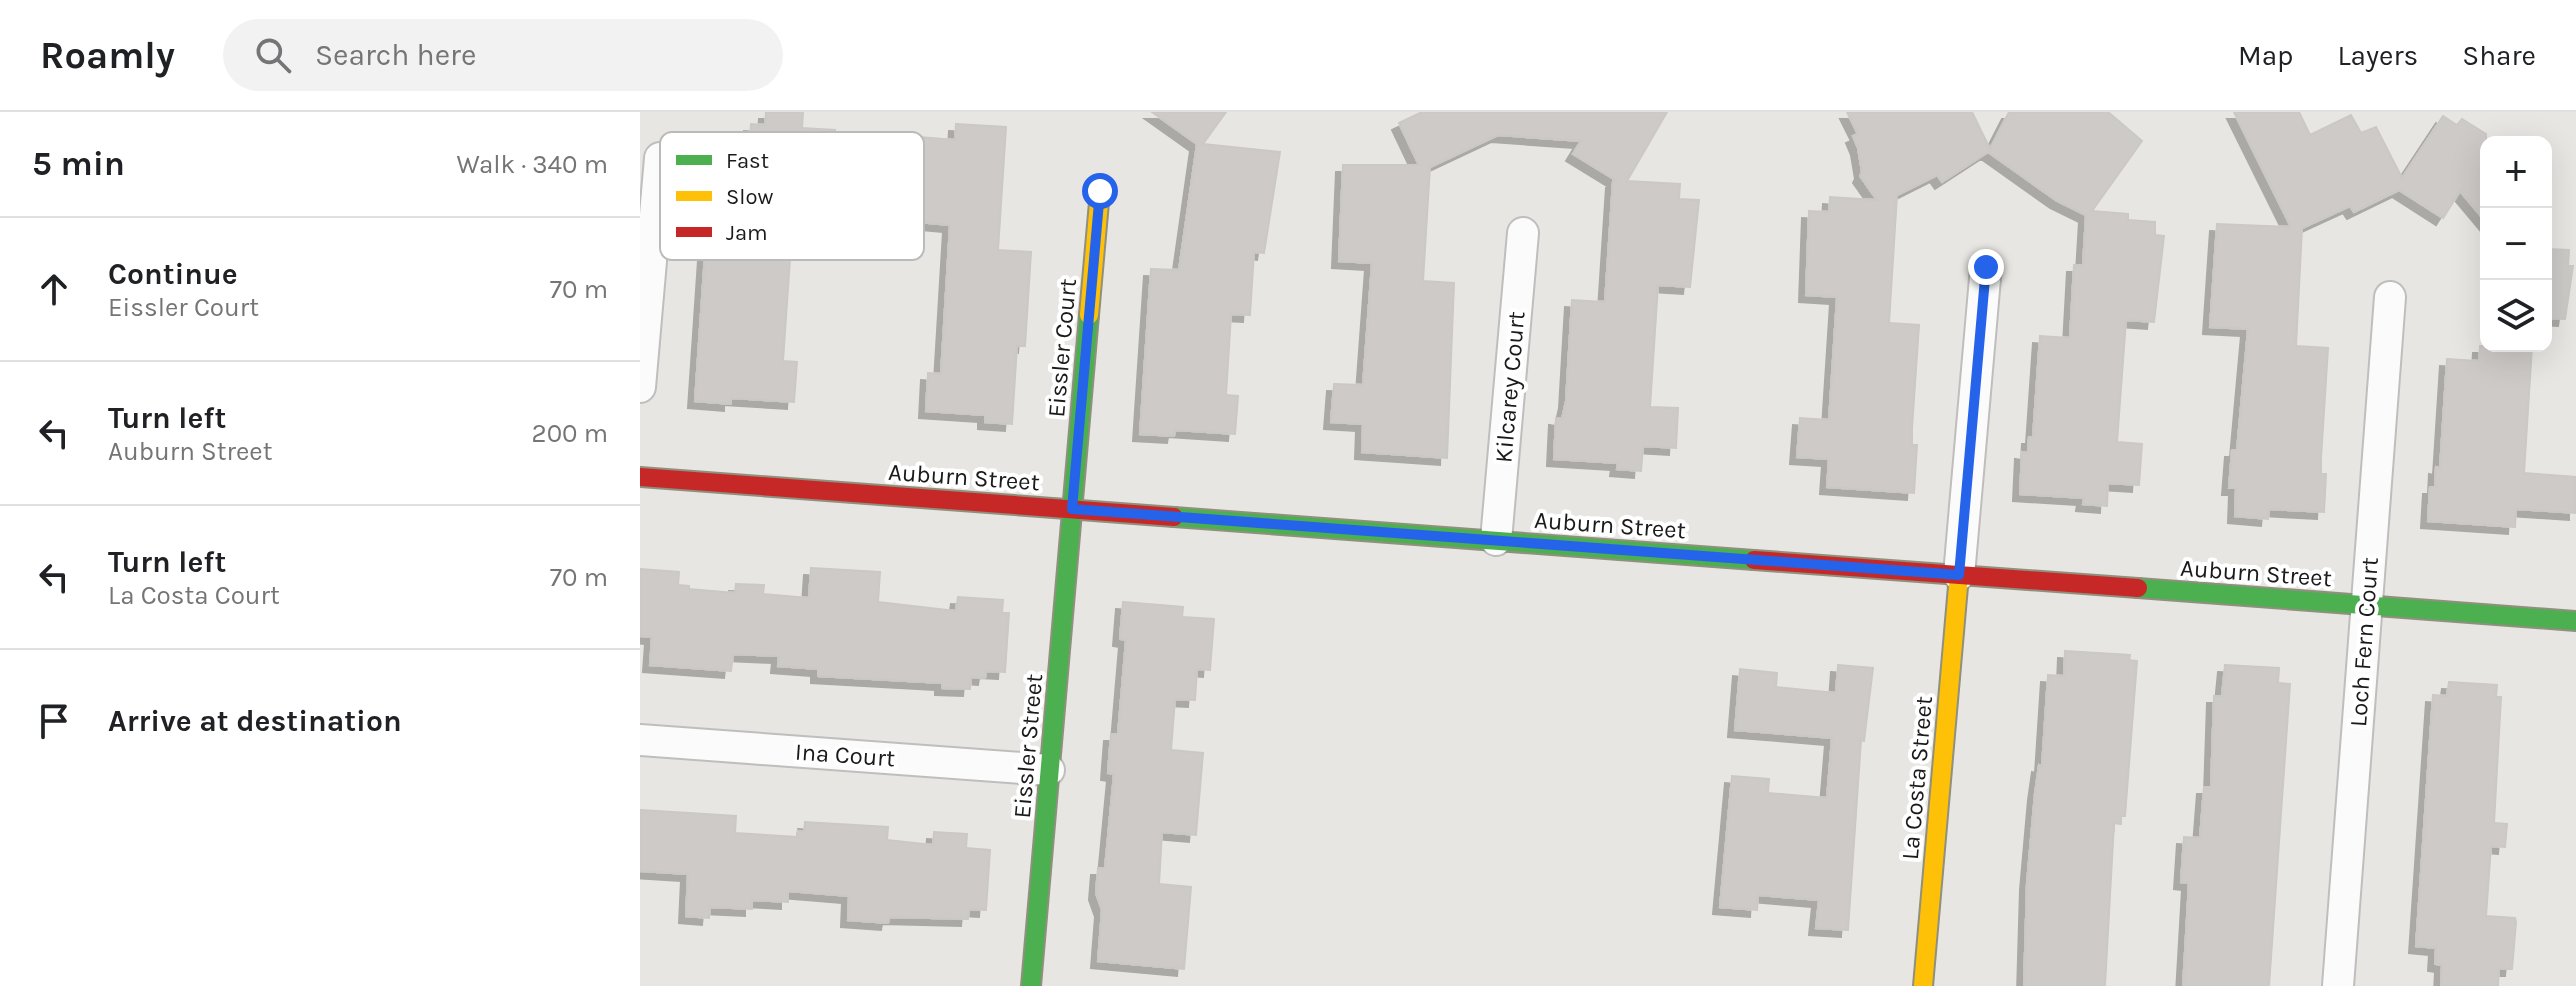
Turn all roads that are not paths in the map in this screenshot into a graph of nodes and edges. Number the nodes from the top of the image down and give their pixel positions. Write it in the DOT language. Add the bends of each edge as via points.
graph roads {
  1 [pos="660,158"];
  2 [pos="1100,191"];
  3 [pos="1523,233"];
  4 [pos="1986,267"];
  5 [pos="2390,297"];
  6 [pos="640,387"];
  7 [pos="640,477"];
  8 [pos="1072,509"];
  9 [pos="1496,540"];
  10 [pos="1959,575"];
  11 [pos="2367,606"];
  12 [pos="2576,621"];
  13 [pos="640,740"];
  14 [pos="1049,770"];
  15 [pos="1031,986"];
  16 [pos="1923,986"];
  17 [pos="2338,986"];
  1 -- 6 [label="street"];
  2 -- 8 [label="main road, Eissler Court"];
  3 -- 9 [label="street, Kilcarey Court"];
  4 -- 10 [label="street"];
  5 -- 11 [label="street, Loch Fern Court"];
  7 -- 8 [label="main road, Auburn Street"];
  8 -- 9 [label="main road, Auburn Street"];
  8 -- 14 [label="main road, Eissler Street"];
  9 -- 10 [label="main road, Auburn Street"];
  10 -- 11 [label="main road, Auburn Street"];
  10 -- 16 [label="main road, La Costa Street"];
  11 -- 12 [label="main road, Auburn Street"];
  11 -- 17 [label="street, Loch Fern Court"];
  13 -- 14 [label="street, Ina Court"];
  14 -- 15 [label="main road, Eissler Street"];
}
